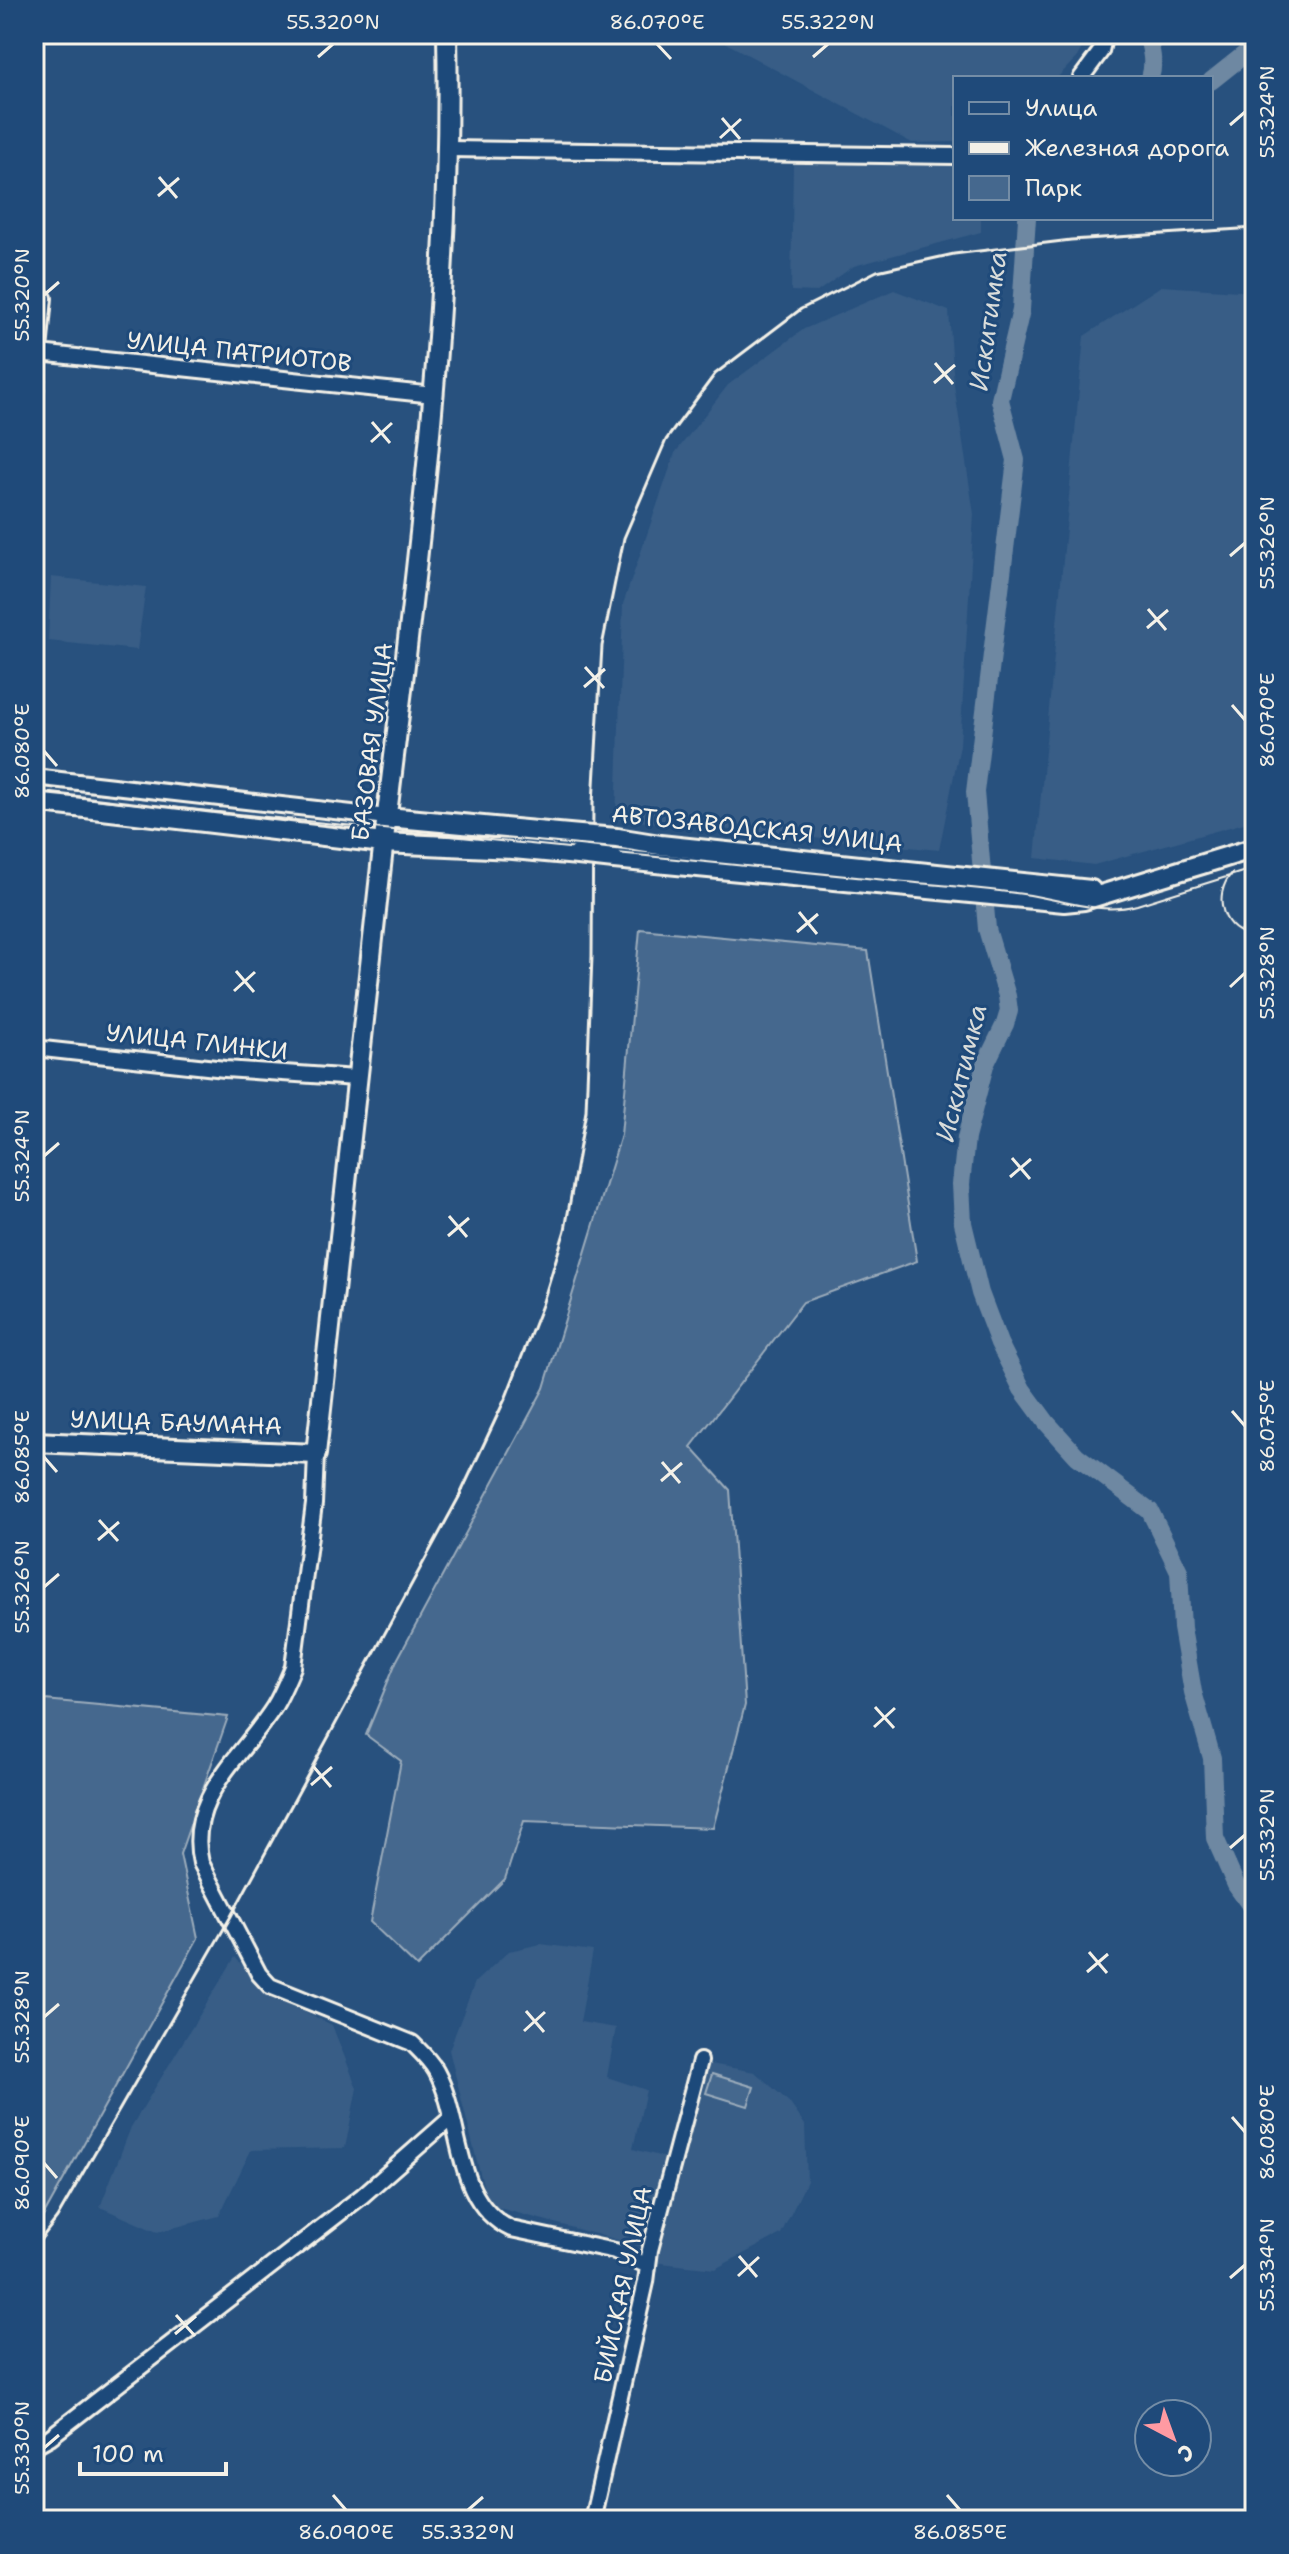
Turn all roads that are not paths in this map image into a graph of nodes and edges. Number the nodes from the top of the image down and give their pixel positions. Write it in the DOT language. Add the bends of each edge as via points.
graph roads {
  1 [pos="447,34"];
  2 [pos="1105,34"];
  3 [pos="1082,76"];
  4 [pos="449,149"];
  5 [pos="953,156"];
  6 [pos="34,297"];
  7 [pos="39,353"];
  8 [pos="434,395"];
  9 [pos="34,403"];
  10 [pos="34,777"];
  11 [pos="34,802"];
  12 [pos="387,817"];
  13 [pos="383,843"];
  14 [pos="1255,848"];
  15 [pos="921,880"];
  16 [pos="34,1048"];
  17 [pos="356,1078"];
  18 [pos="34,1442"];
  19 [pos="316,1454"];
  20 [pos="700,2061"];
  21 [pos="452,2117"];
  22 [pos="646,2265"];
  23 [pos="34,2446"];
  24 [pos="592,2520"];
  1 -- 4 [label="main road, БАЗОВАЯ УЛИЦА"];
  2 -- 3 [label="street" via="1101,51"];
  4 -- 5 [label="street"];
  4 -- 8 [label="main road, БАЗОВАЯ УЛИЦА"];
  6 -- 7 [label="street" via="44,298"];
  7 -- 8 [label="street, УЛИЦА ПАТРИОТОВ"];
  7 -- 9 [label="street"];
  8 -- 12 [label="main road, БАЗОВАЯ УЛИЦА"];
  10 -- 12 [label="street"];
  11 -- 13 [label="main road, АВТОЗАВОДСКАЯ УЛИЦА"];
  12 -- 13 [label="main road, БАЗОВАЯ УЛИЦА"];
  12 -- 15 [label="main road, АВТОЗАВОДСКАЯ УЛИЦА, bridge" via="617,838"];
  13 -- 15 [label="main road, АВТОЗАВОДСКАЯ УЛИЦА, bridge"];
  13 -- 17 [label="main road, БАЗОВАЯ УЛИЦА"];
  14 -- 15 [label="main road, АВТОЗАВОДСКАЯ УЛИЦА" via="1121,889 1029,892"];
  16 -- 17 [label="street, УЛИЦА ГЛИНКИ"];
  17 -- 19 [label="main road, БАЗОВАЯ УЛИЦА"];
  18 -- 19 [label="main road, УЛИЦА БАУМАНА"];
  19 -- 21 [label="street" via="293,1667 273,1709 216,1783 204,1807 201,1863 270,1986 412,2043 435,2069"];
  20 -- 22 [label="street, БИЙСКАЯ УЛИЦА"];
  21 -- 22 [label="street" via="476,2199 495,2222 615,2251"];
  21 -- 23 [label="street" via="362,2196"];
  22 -- 24 [label="street, БИЙСКАЯ УЛИЦА"];
}
